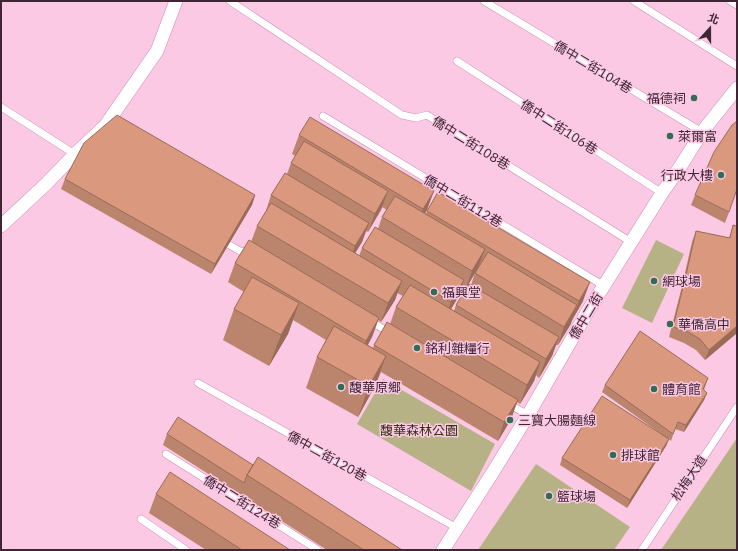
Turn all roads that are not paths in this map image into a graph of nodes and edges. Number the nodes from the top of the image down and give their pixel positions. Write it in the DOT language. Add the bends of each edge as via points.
graph roads {
  1 [pos="176,1"];
  2 [pos="230,1"];
  3 [pos="484,1"];
  4 [pos="634,1"];
  5 [pos="730,1"];
  6 [pos="737,5"];
  7 [pos="456,61"];
  8 [pos="737,66"];
  9 [pos="737,88"];
  10 [pos="1,108"];
  11 [pos="323,116"];
  12 [pos="702,132"];
  13 [pos="78,156"];
  14 [pos="662,193"];
  15 [pos="1,226"];
  16 [pos="218,238"];
  17 [pos="631,242"];
  18 [pos="256,254"];
  19 [pos="604,286"];
  20 [pos="365,319"];
  21 [pos="399,339"];
  22 [pos="198,383"];
  23 [pos="501,399"];
  24 [pos="737,407"];
  25 [pos="528,415"];
  26 [pos="166,454"];
  27 [pos="141,519"];
  28 [pos="457,528"];
  29 [pos="186,550"];
  30 [pos="318,550"];
  31 [pos="443,550"];
  32 [pos="642,550"];
  1 -- 13 [label="street" via="158,51 105,126"];
  2 -- 17 [label="lane, 僑中二街108巷" via="402,115 416,118 427,115"];
  3 -- 12 [label="lane, 僑中二街104巷"];
  4 -- 8 [label="lane"];
  5 -- 6 [label="lane"];
  7 -- 14 [label="lane, 僑中二街106巷"];
  9 -- 12 [label="street, 僑中二街"];
  10 -- 13 [label="lane"];
  11 -- 19 [label="lane, 僑中二街112巷"];
  12 -- 14 [label="street, 僑中二街"];
  13 -- 15 [label="street"];
  14 -- 17 [label="street, 僑中二街"];
  16 -- 18 [label="lane" via="240,251"];
  17 -- 19 [label="street, 僑中二街"];
  19 -- 25 [label="street, 僑中二街" via="559,352"];
  20 -- 21 [label="lane"];
  22 -- 28 [label="lane, 僑中二街120巷"];
  23 -- 25 [label="lane"];
  24 -- 32 [label="lane, 松梅大道"];
  25 -- 28 [label="street, 僑中二街"];
  26 -- 30 [label="lane, 僑中二街124巷"];
  27 -- 29 [label="lane"];
  28 -- 31 [label="street, 僑中二街"];
}
